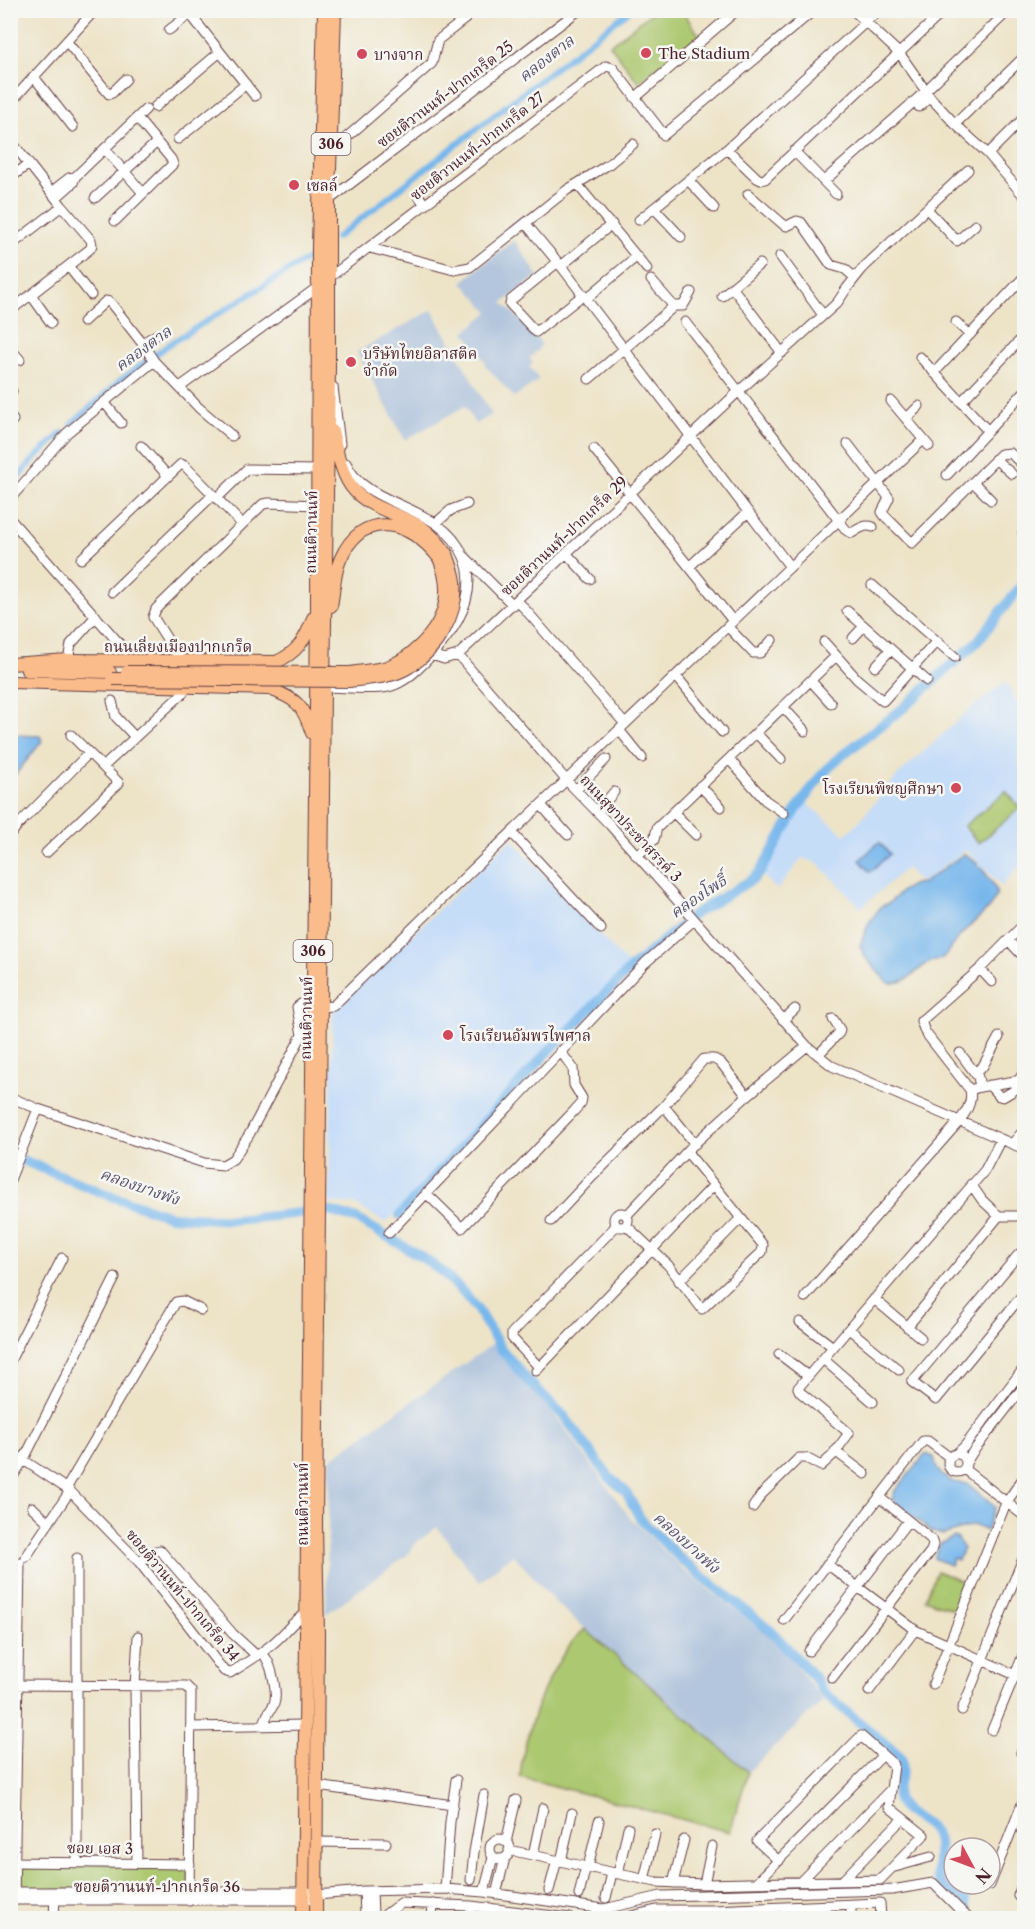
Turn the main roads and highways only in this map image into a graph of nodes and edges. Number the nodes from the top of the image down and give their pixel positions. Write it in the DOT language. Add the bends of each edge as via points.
graph roads {
  1 [pos="331,11"];
  2 [pos="328,412"];
  3 [pos="443,556"];
  4 [pos="317,609"];
  5 [pos="327,632"];
  6 [pos="276,662"];
  7 [pos="10,664"];
  8 [pos="10,669"];
  9 [pos="112,675"];
  10 [pos="10,680"];
  11 [pos="265,690"];
  12 [pos="315,742"];
  13 [pos="317,1005"];
  14 [pos="312,1524"];
  15 [pos="311,1896"];
  16 [pos="303,1918"];
  17 [pos="316,1918"];
  1 -- 2 [label="main road, ถนนติวานนท์ / 306"];
  1 -- 4 [label="main road, ถนนติวานนท์ / 306" via="319,156"];
  2 -- 3 [label="main road" via="341,466 353,489 378,508 421,527 435,540"];
  2 -- 5 [label="main road, ถนนติวานนท์ / 306"];
  3 -- 5 [label="main road" via="404,529 383,525 364,531 349,544 340,560"];
  3 -- 9 [label="main road, bridge" via="446,597 435,628 404,660 386,667 350,673"];
  4 -- 6 [label="main road" via="298,649"];
  4 -- 12 [label="main road, ถนนติวานนท์ / 306"];
  5 -- 13 [label="main road, ถนนติวานนท์ / 306"];
  6 -- 7 [label="main road, ถนนเลี่ยงเมืองปากเกร็ด" via="68,660"];
  6 -- 11 [label="main road" via="283,675"];
  8 -- 9 [label="main road"];
  9 -- 10 [label="main road"];
  10 -- 11 [label="main road"];
  11 -- 12 [label="main road" via="292,698 304,711"];
  12 -- 13 [label="main road, ถนนติวานนท์ / 306"];
  13 -- 14 [label="main road, ถนนติวานนท์ / 306"];
  13 -- 14 [label="main road, ถนนติวานนท์ / 306" via="312,1026"];
  14 -- 15 [label="main road, ถนนติวานนท์ / 306" via="306,1614"];
  14 -- 15 [label="main road, ถนนติวานนท์ / 306" via="318,1635 316,1842"];
  15 -- 16 [label="main road, ถนนติวานนท์ / 306"];
  15 -- 17 [label="main road, ถนนติวานนท์ / 306"];
}
